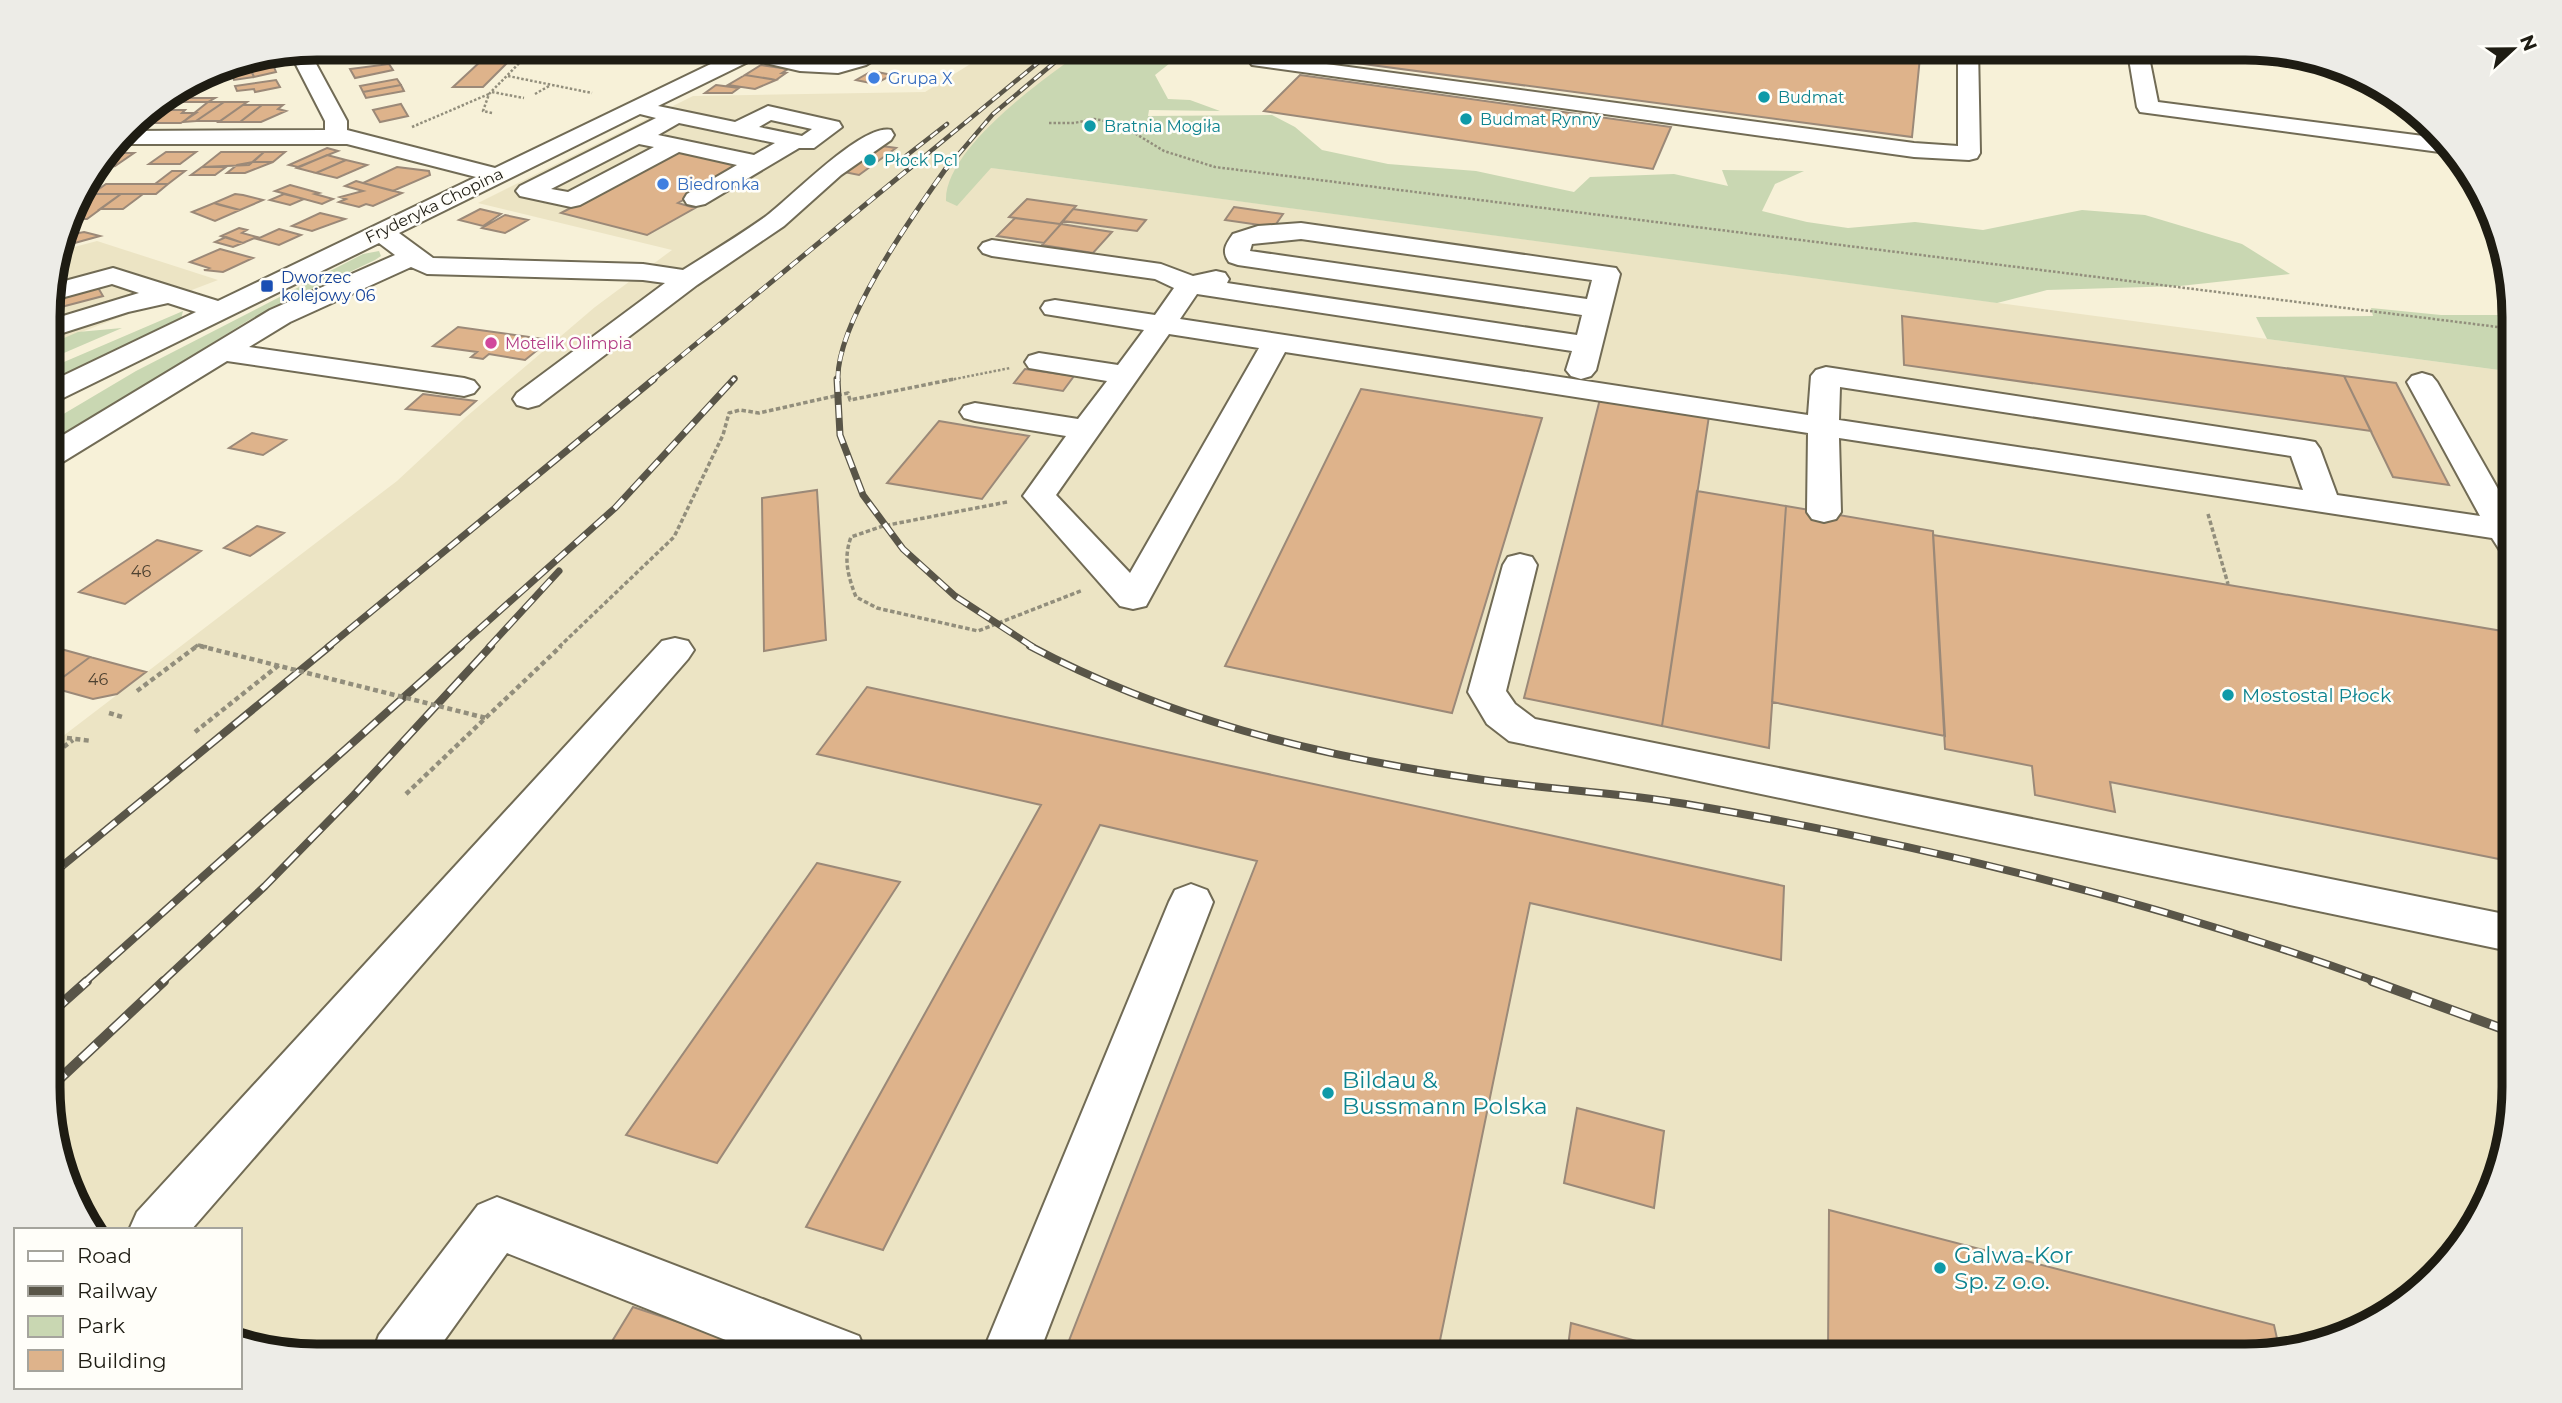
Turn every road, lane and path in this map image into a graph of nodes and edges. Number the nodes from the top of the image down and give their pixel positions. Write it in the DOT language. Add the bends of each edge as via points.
graph roads {
  1 [pos="304,60"];
  2 [pos="523,60"];
  3 [pos="663,60"];
  4 [pos="735,60"];
  5 [pos="791,60"];
  6 [pos="859,60"];
  7 [pos="1260,60"];
  8 [pos="1968,60"];
  9 [pos="2139,60"];
  10 [pos="673,62"];
  11 [pos="657,63"];
  12 [pos="851,64"];
  13 [pos="508,76"];
  14 [pos="551,85"];
  15 [pos="807,89"];
  16 [pos="490,93"];
  17 [pos="592,93"];
  18 [pos="535,94"];
  19 [pos="524,98"];
  20 [pos="637,107"];
  21 [pos="492,113"];
  22 [pos="678,116"];
  23 [pos="1049,123"];
  24 [pos="412,127"];
  25 [pos="738,129"];
  26 [pos="883,135"];
  27 [pos="332,136"];
  28 [pos="637,137"];
  29 [pos="132,138"];
  30 [pos="795,141"];
  31 [pos="676,145"];
  32 [pos="2437,145"];
  33 [pos="757,163"];
  34 [pos="496,175"];
  35 [pos="696,199"];
  36 [pos="380,232"];
  37 [pos="992,248"];
  38 [pos="413,256"];
  39 [pos="1254,259"];
  40 [pos="688,279"];
  41 [pos="1190,285"];
  42 [pos="61,290"];
  43 [pos="170,294"];
  44 [pos="1055,308"];
  45 [pos="1597,309"];
  46 [pos="218,310"];
  47 [pos="60,325"];
  48 [pos="1162,325"];
  49 [pos="2502,327"];
  50 [pos="1276,343"];
  51 [pos="1588,345"];
  52 [pos="220,351"];
  53 [pos="1039,362"];
  54 [pos="107,366"];
  55 [pos="1126,374"];
  56 [pos="2422,382"];
  57 [pos="464,387"];
  58 [pos="60,388"];
  59 [pos="1576,388"];
  60 [pos="60,397"];
  61 [pos="528,399"];
  62 [pos="975,412"];
  63 [pos="1823,426"];
  64 [pos="1087,430"];
  65 [pos="60,450"];
  66 [pos="1039,496"];
  67 [pos="2324,503"];
  68 [pos="1824,512"];
  69 [pos="2502,519"];
  70 [pos="2502,534"];
  71 [pos="1520,565"];
  72 [pos="1114,578"];
  73 [pos="675,650"];
  74 [pos="279,665"];
  75 [pos="137,691"];
  76 [pos="109,713"];
  77 [pos="122,717"];
  78 [pos="486,718"];
  79 [pos="195,732"];
  80 [pos="60,737"];
  81 [pos="73,739"];
  82 [pos="92,741"];
  83 [pos="60,749"];
  84 [pos="406,794"];
  85 [pos="1191,902"];
  86 [pos="2502,932"];
  87 [pos="158,1228"];
  88 [pos="407,1344"];
  89 [pos="808,1344"];
  90 [pos="1014,1344"];
  1 -- 27 [label="street" via="336,121 338,128"];
  2 -- 13 [label="path"];
  3 -- 10 [label="path"];
  3 -- 11 [label="path"];
  4 -- 20 [label="street, Fryderyka Chopina"];
  5 -- 12 [label="street" via="812,66"];
  6 -- 12 [label="street"];
  7 -- 8 [label="street" via="1914,150 1969,153"];
  9 -- 32 [label="street" via="2148,107"];
  12 -- 15 [label="street"];
  13 -- 14 [label="path"];
  13 -- 16 [label="path"];
  14 -- 17 [label="path"];
  14 -- 18 [label="path"];
  16 -- 19 [label="path"];
  16 -- 21 [label="path" via="483,111"];
  16 -- 24 [label="path"];
  20 -- 22 [label="street"];
  20 -- 34 [label="street, Fryderyka Chopina"];
  22 -- 25 [label="street"];
  22 -- 28 [label="street"];
  23 -- 49 [label="path" via="1094,119 1118,123 1164,151 1215,167"];
  25 -- 30 [label="street"];
  25 -- 30 [label="street" via="768,113 831,127 806,143"];
  26 -- 40 [label="street" via="833,170 775,221"];
  27 -- 29 [label="street"];
  27 -- 34 [label="street" via="360,139"];
  28 -- 31 [label="street"];
  28 -- 31 [label="street" via="528,191 570,200"];
  30 -- 33 [label="street"];
  31 -- 33 [label="street"];
  33 -- 35 [label="street"];
  34 -- 36 [label="street, Fryderyka Chopina"];
  36 -- 38 [label="street"];
  36 -- 46 [label="street, Fryderyka Chopina"];
  37 -- 41 [label="street" via="1161,272"];
  38 -- 40 [label="street" via="428,266 643,272"];
  38 -- 52 [label="street" via="280,316"];
  39 -- 41 [label="street" via="1246,271"];
  39 -- 45 [label="street"];
  39 -- 45 [label="street" via="1238,257 1242,239 1301,231 1607,274"];
  40 -- 61 [label="street"];
  41 -- 48 [label="street"];
  41 -- 51 [label="street"];
  42 -- 43 [label="street" via="113,276"];
  43 -- 46 [label="street"];
  43 -- 47 [label="street"];
  44 -- 48 [label="street"];
  45 -- 51 [label="street"];
  46 -- 54 [label="street, Fryderyka Chopina"];
  48 -- 50 [label="street"];
  48 -- 55 [label="street"];
  50 -- 59 [label="street"];
  50 -- 72 [label="street" via="1133,598"];
  51 -- 59 [label="street"];
  52 -- 57 [label="street"];
  52 -- 65 [label="street"];
  53 -- 55 [label="street"];
  53 -- 78 [label="path" via="850,400 848,393 759,413 729,413 674,537"];
  54 -- 58 [label="street, Fryderyka Chopina"];
  54 -- 60 [label="street, Fryderyka Chopina"];
  55 -- 64 [label="street"];
  56 -- 69 [label="street"];
  59 -- 63 [label="street"];
  62 -- 64 [label="street"];
  63 -- 67 [label="street"];
  63 -- 67 [label="street" via="1826,376 2304,449"];
  63 -- 68 [label="street"];
  64 -- 66 [label="street"];
  66 -- 72 [label="street"];
  66 -- 72 [label="path" via="883,526 851,537 845,552 856,597 877,608 978,631"];
  67 -- 70 [label="street"];
  71 -- 86 [label="street" via="1487,692 1501,714 1523,731"];
  73 -- 87 [label="street"];
  74 -- 75 [label="path, bridge" via="198,645"];
  74 -- 78 [label="path, bridge"];
  74 -- 79 [label="path"];
  76 -- 77 [label="path"];
  78 -- 84 [label="path"];
  80 -- 81 [label="path"];
  81 -- 82 [label="path"];
  81 -- 83 [label="path"];
  85 -- 90 [label="street"];
  88 -- 89 [label="street" via="497,1223"];
}
